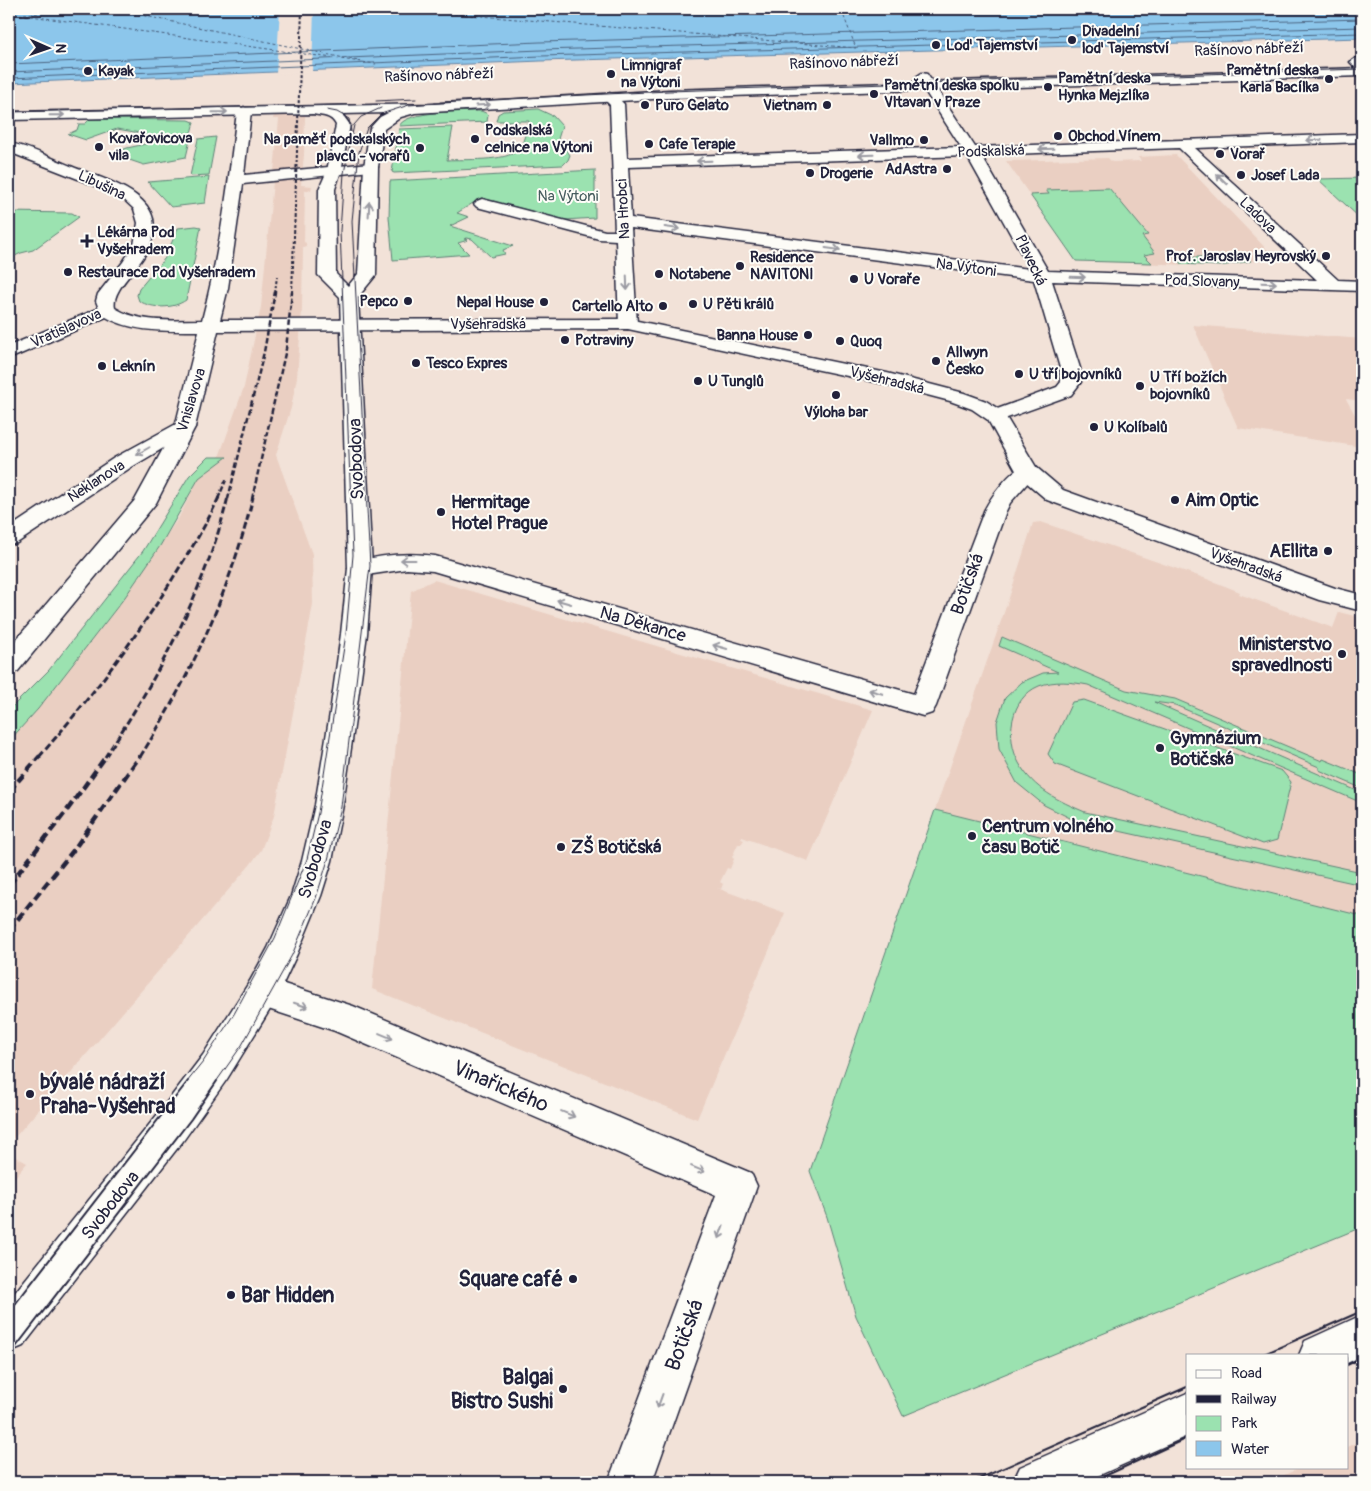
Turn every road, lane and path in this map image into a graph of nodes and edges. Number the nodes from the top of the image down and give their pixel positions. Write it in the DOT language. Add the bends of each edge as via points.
graph roads {
  1 [pos="1361,66"];
  2 [pos="925,81"];
  3 [pos="619,84"];
  4 [pos="418,95"];
  5 [pos="346,96"];
  6 [pos="609,97"];
  7 [pos="327,98"];
  8 [pos="9,106"];
  9 [pos="434,108"];
  10 [pos="365,109"];
  11 [pos="307,110"];
  12 [pos="244,111"];
  13 [pos="9,116"];
  14 [pos="343,125"];
  15 [pos="377,128"];
  16 [pos="1362,138"];
  17 [pos="1183,144"];
  18 [pos="11,148"];
  19 [pos="970,151"];
  20 [pos="620,163"];
  21 [pos="371,168"];
  22 [pos="334,171"];
  23 [pos="236,180"];
  24 [pos="482,204"];
  25 [pos="624,228"];
  26 [pos="1041,275"];
  27 [pos="1333,285"];
  28 [pos="1362,286"];
  29 [pos="349,296"];
  30 [pos="107,310"];
  31 [pos="628,324"];
  32 [pos="351,325"];
  33 [pos="211,326"];
  34 [pos="9,353"];
  35 [pos="996,416"];
  36 [pos="185,427"];
  37 [pos="1026,472"];
  38 [pos="9,538"];
  39 [pos="360,568"];
  40 [pos="1362,603"];
  41 [pos="9,665"];
  42 [pos="923,706"];
  43 [pos="262,992"];
  44 [pos="738,1186"];
  45 [pos="9,1332"];
  46 [pos="1362,1335"];
  47 [pos="1321,1354"];
  48 [pos="1186,1414"];
  49 [pos="630,1482"];
  50 [pos="1035,1482"];
  1 -- 2 [label="street, Rašínovo nábřeží"];
  2 -- 3 [label="street, Rašínovo nábřeží"];
  2 -- 6 [label="street, Rašínovo nábřeží"];
  2 -- 19 [label="street, Plavecká"];
  4 -- 10 [label="street" via="385,100"];
  5 -- 7 [label="street, Rašínovo nábřeží"];
  9 -- 6 [label="street, Rašínovo nábřeží, one-way"];
  6 -- 20 [label="street, Na Hrobci" via="617,104"];
  7 -- 8 [label="street, Rašínovo nábřeží"];
  7 -- 10 [label="street, Rašínovo nábřeží" via="350,102"];
  9 -- 10 [label="street, Rašínovo nábřeží"];
  9 -- 15 [label="street" via="396,114"];
  10 -- 11 [label="street, Rašínovo nábřeží"];
  10 -- 14 [label="street"];
  10 -- 15 [label="street"];
  11 -- 12 [label="street, Rašínovo nábřeží"];
  11 -- 14 [label="street" via="335,114"];
  13 -- 12 [label="street, Rašínovo nábřeží, one-way"];
  12 -- 23 [label="street, Vnislavova"];
  14 -- 22 [label="street"];
  15 -- 21 [label="street"];
  16 -- 17 [label="street, Podskalská, one-way"];
  17 -- 19 [label="street, Podskalská, one-way"];
  27 -- 17 [label="street, Ladova, one-way"];
  18 -- 30 [label="street, Libušina" via="124,192 144,213 146,234 107,294"];
  19 -- 20 [label="street, Podskalská, one-way"];
  19 -- 26 [label="street, Plavecká"];
  20 -- 25 [label="street, Na Hrobci"];
  21 -- 22 [label="street"];
  29 -- 21 [label="street, one-way" via="367,275"];
  22 -- 23 [label="street"];
  22 -- 29 [label="street" via="327,189 327,275"];
  23 -- 33 [label="street, Vnislavova"];
  24 -- 25 [label="street, Na Výtoni" via="605,236"];
  25 -- 26 [label="street, Na Výtoni, one-way"];
  25 -- 31 [label="street, Na Hrobci, one-way"];
  26 -- 27 [label="street, Pod Slovany, one-way"];
  26 -- 35 [label="street, Plavecká" via="1070,368 1071,382 1064,391"];
  27 -- 28 [label="street, Pod Slovany"];
  29 -- 32 [label="street, Svobodova"];
  30 -- 33 [label="street, Vratislavova" via="130,322"];
  30 -- 34 [label="street, Vratislavova"];
  31 -- 32 [label="street, Vyšehradská"];
  31 -- 35 [label="street, Vyšehradská" via="887,379 957,397"];
  32 -- 33 [label="street, Vratislavova"];
  32 -- 39 [label="street, Svobodova"];
  33 -- 36 [label="street, Vnislavova"];
  35 -- 37 [label="street, Vyšehradská"];
  36 -- 38 [label="street, Neklanova, one-way" via="122,463"];
  36 -- 41 [label="street, Vnislavova" via="145,504"];
  37 -- 40 [label="street, Vyšehradská" via="1067,501 1328,594"];
  37 -- 42 [label="street, Botičská" via="995,511"];
  42 -- 39 [label="street, Na Děkance, one-way" via="435,564 397,560"];
  39 -- 43 [label="street, Svobodova" via="354,634 324,831 306,896"];
  43 -- 44 [label="street, Vinařického, one-way" via="341,1017"];
  43 -- 45 [label="street, Svobodova" via="215,1067 170,1128"];
  44 -- 49 [label="street, Botičská, one-way"];
  46 -- 47 [label="street"];
  48 -- 50 [label="street"];
}
